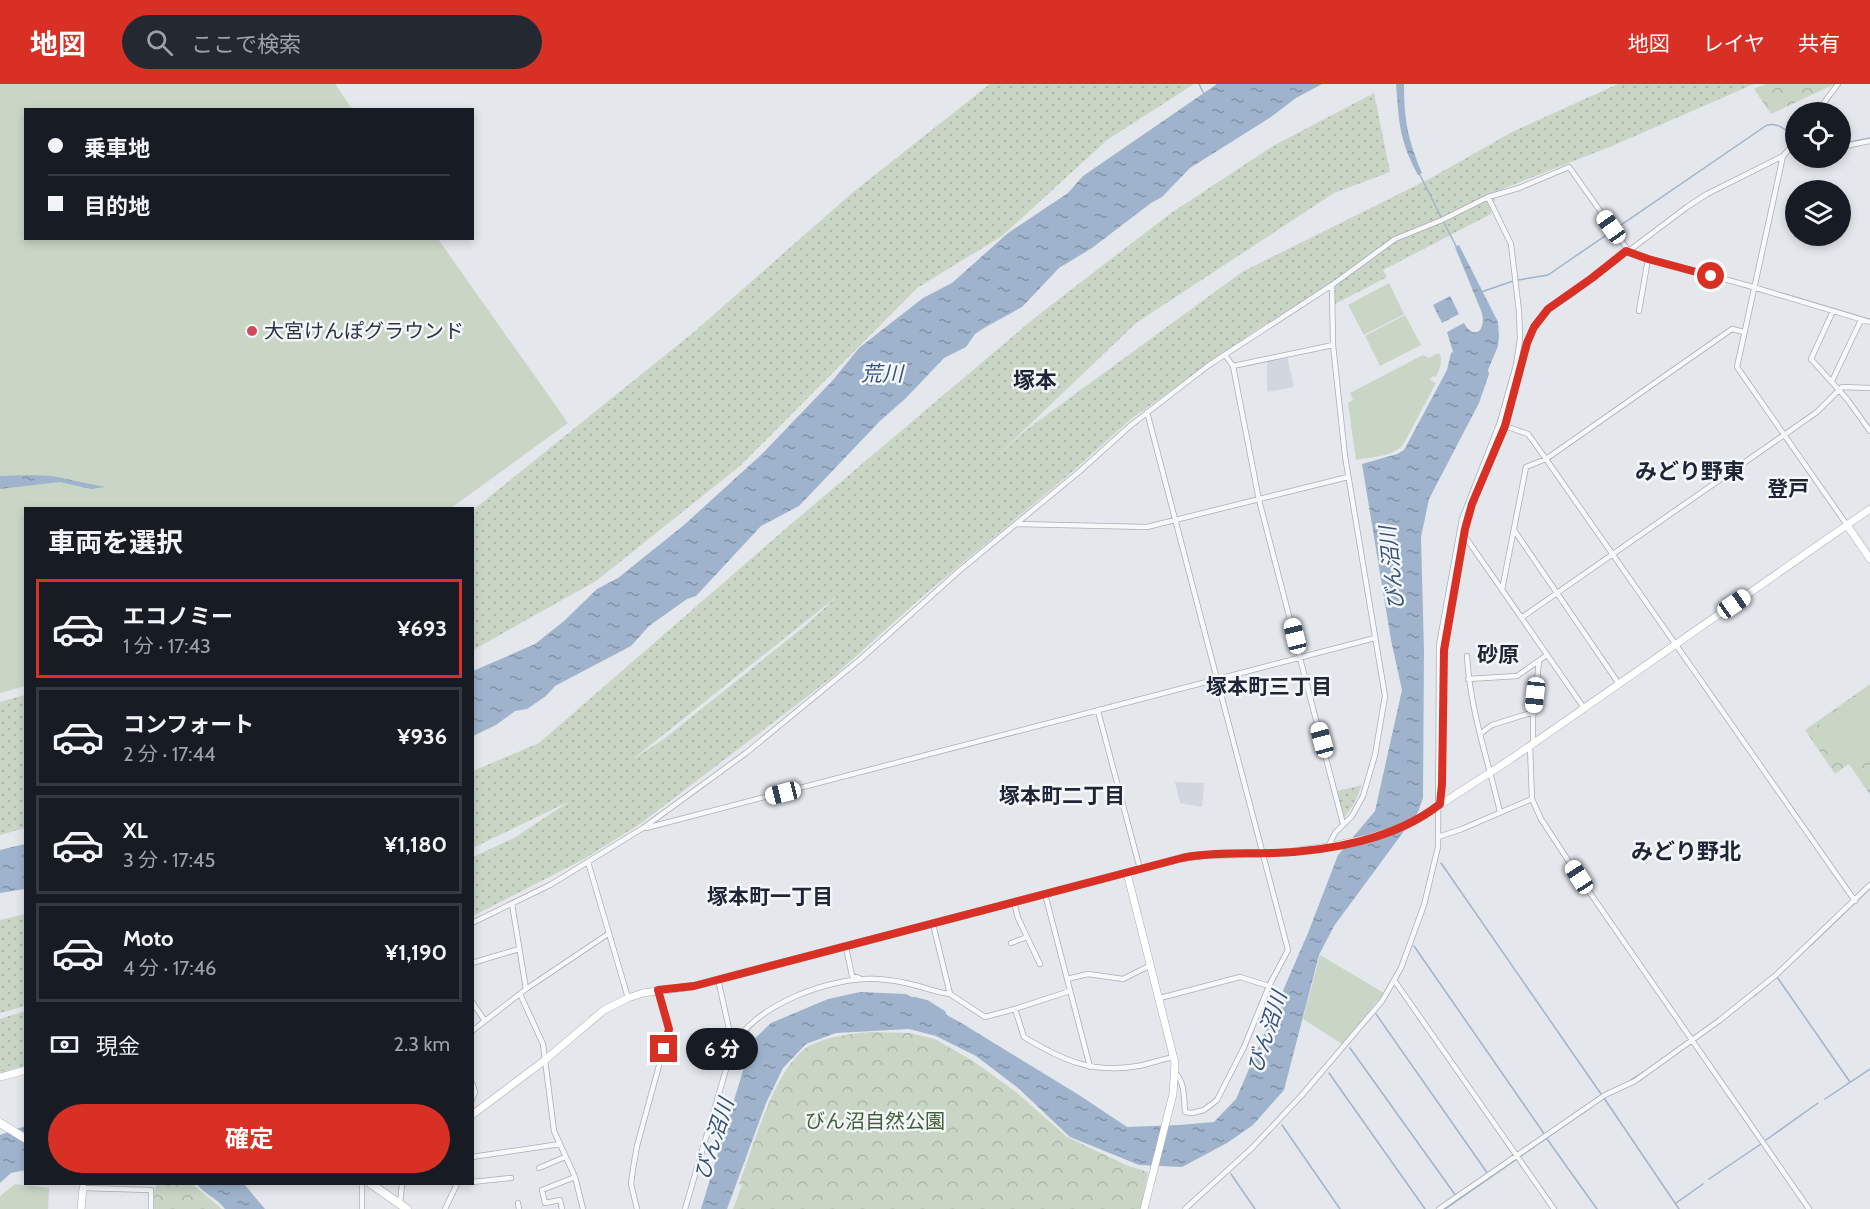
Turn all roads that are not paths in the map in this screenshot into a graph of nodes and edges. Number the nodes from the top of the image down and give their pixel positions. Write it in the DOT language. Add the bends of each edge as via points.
graph roads {
  1 [pos="1838,84"];
  2 [pos="1824,102"];
  3 [pos="1870,141"];
  4 [pos="1851,145"];
  5 [pos="1785,154"];
  6 [pos="1783,156"];
  7 [pos="1488,197"];
  8 [pos="1626,251"];
  9 [pos="1648,259"];
  10 [pos="1332,285"];
  11 [pos="1753,287"];
  12 [pos="1639,311"];
  13 [pos="1833,311"];
  14 [pos="1861,320"];
  15 [pos="1870,322"];
  16 [pos="1744,332"];
  17 [pos="1333,345"];
  18 [pos="1225,355"];
  19 [pos="1233,366"];
  20 [pos="1832,381"];
  21 [pos="1870,388"];
  22 [pos="1839,389"];
  23 [pos="1147,412"];
  24 [pos="1505,426"];
  25 [pos="1869,429"];
  26 [pos="1784,436"];
  27 [pos="1546,459"];
  28 [pos="1348,477"];
  29 [pos="1259,500"];
  30 [pos="1870,509"];
  31 [pos="1176,521"];
  32 [pos="1014,524"];
  33 [pos="1847,525"];
  34 [pos="1514,530"];
  35 [pos="1464,535"];
  36 [pos="1611,555"];
  37 [pos="1870,559"];
  38 [pos="1502,590"];
  39 [pos="1558,594"];
  40 [pos="1521,618"];
  41 [pos="1375,639"];
  42 [pos="1675,645"];
  43 [pos="1547,655"];
  44 [pos="1467,656"];
  45 [pos="1301,658"];
  46 [pos="1539,661"];
  47 [pos="1218,679"];
  48 [pos="1468,679"];
  49 [pos="1619,684"];
  50 [pos="1584,708"];
  51 [pos="1098,711"];
  52 [pos="1534,712"];
  53 [pos="1480,734"];
  54 [pos="1532,745"];
  55 [pos="1491,771"];
  56 [pos="1532,799"];
  57 [pos="1439,806"];
  58 [pos="1500,812"];
  59 [pos="1343,824"];
  60 [pos="643,828"];
  61 [pos="1438,837"];
  62 [pos="1332,846"];
  63 [pos="1263,854"];
  64 [pos="588,862"];
  65 [pos="1140,869"];
  66 [pos="1127,873"];
  67 [pos="1870,885"];
  68 [pos="1045,894"];
  69 [pos="1855,901"];
  70 [pos="1014,902"];
  71 [pos="512,904"];
  72 [pos="474,922"];
  73 [pos="933,924"];
  74 [pos="608,934"];
  75 [pos="1027,937"];
  76 [pos="1011,943"];
  77 [pos="846,946"];
  78 [pos="519,949"];
  79 [pos="474,962"];
  80 [pos="1040,964"];
  81 [pos="1151,965"];
  82 [pos="718,979"];
  83 [pos="861,979"];
  84 [pos="1067,979"];
  85 [pos="1394,980"];
  86 [pos="1269,986"];
  87 [pos="526,989"];
  88 [pos="658,990"];
  89 [pos="1070,991"];
  90 [pos="950,993"];
  91 [pos="520,994"];
  92 [pos="628,998"];
  93 [pos="1160,998"];
  94 [pos="474,1005"];
  95 [pos="1015,1010"];
  96 [pos="485,1021"];
  97 [pos="474,1029"];
  98 [pos="1692,1040"];
  99 [pos="733,1047"];
  100 [pos="1174,1057"];
  101 [pos="544,1060"];
  102 [pos="1090,1067"];
  103 [pos="24,1071"];
  104 [pos="1175,1073"];
  105 [pos="0,1077"];
  106 [pos="474,1113"];
  107 [pos="0,1123"];
  108 [pos="24,1138"];
  109 [pos="560,1144"];
  110 [pos="1516,1155"];
  111 [pos="474,1157"];
  112 [pos="565,1157"];
  113 [pos="539,1168"];
  114 [pos="575,1177"];
  115 [pos="511,1178"];
  116 [pos="474,1182"];
  117 [pos="362,1185"];
  118 [pos="372,1185"];
  119 [pos="402,1185"];
  120 [pos="457,1185"];
  121 [pos="84,1186"];
  122 [pos="403,1207"];
  123 [pos="81,1209"];
  124 [pos="151,1209"];
  125 [pos="362,1209"];
  126 [pos="445,1209"];
  127 [pos="562,1209"];
  128 [pos="583,1209"];
  129 [pos="637,1209"];
  130 [pos="685,1209"];
  131 [pos="1144,1209"];
  132 [pos="1185,1209"];
  133 [pos="1438,1209"];
  134 [pos="1554,1209"];
  135 [pos="1809,1209"];
  1 -- 2 [label="street"];
  3 -- 4 [label="street"];
  5 -- 6 [label="street"];
  6 -- 8 [label="street" via="1698,200"];
  6 -- 11 [label="street"];
  7 -- 8 [label="street" via="1569,167"];
  7 -- 10 [label="street" via="1395,239"];
  7 -- 57 [label="street" via="1510,244 1520,339 1500,422 1459,530 1439,651"];
  8 -- 9 [label="street"];
  8 -- 24 [label="street" via="1548,309 1537,322 1527,343"];
  9 -- 11 [label="street"];
  9 -- 12 [label="street"];
  10 -- 17 [label="street"];
  10 -- 18 [label="street"];
  11 -- 13 [label="street"];
  11 -- 16 [label="street"];
  13 -- 14 [label="street"];
  13 -- 20 [label="street" via="1811,358"];
  14 -- 15 [label="street"];
  14 -- 20 [label="street"];
  16 -- 26 [label="street" via="1737,367"];
  16 -- 27 [label="street" via="1732,330"];
  17 -- 19 [label="street"];
  17 -- 28 [label="street"];
  18 -- 19 [label="street"];
  18 -- 23 [label="street"];
  19 -- 29 [label="street"];
  20 -- 22 [label="street"];
  21 -- 22 [label="street"];
  22 -- 25 [label="street"];
  22 -- 26 [label="street" via="1817,412"];
  23 -- 31 [label="street"];
  23 -- 32 [label="street"];
  24 -- 27 [label="street" via="1528,434"];
  24 -- 35 [label="street" via="1472,504"];
  26 -- 33 [label="street"];
  26 -- 36 [label="street"];
  27 -- 34 [label="street" via="1526,467"];
  27 -- 36 [label="street"];
  28 -- 29 [label="street"];
  28 -- 41 [label="street"];
  29 -- 31 [label="street"];
  29 -- 45 [label="street"];
  30 -- 33 [label="street"];
  31 -- 32 [label="street" via="1147,527"];
  31 -- 47 [label="street"];
  32 -- 60 [label="street" via="769,736"];
  33 -- 37 [label="street"];
  33 -- 42 [label="street"];
  34 -- 38 [label="street"];
  34 -- 39 [label="street"];
  35 -- 38 [label="street"];
  35 -- 57 [label="street" via="1444,650"];
  36 -- 39 [label="street"];
  36 -- 42 [label="street"];
  38 -- 40 [label="street"];
  39 -- 40 [label="street"];
  39 -- 49 [label="street"];
  40 -- 43 [label="street"];
  41 -- 45 [label="street"];
  41 -- 59 [label="street" via="1385,696 1380,731 1363,795"];
  42 -- 49 [label="street"];
  42 -- 69 [label="street"];
  43 -- 46 [label="street"];
  43 -- 50 [label="street"];
  44 -- 48 [label="street"];
  45 -- 47 [label="street"];
  45 -- 59 [label="street"];
  46 -- 48 [label="street" via="1517,676"];
  46 -- 52 [label="street"];
  47 -- 51 [label="street"];
  47 -- 63 [label="street"];
  48 -- 53 [label="street"];
  49 -- 50 [label="street"];
  50 -- 54 [label="street"];
  51 -- 60 [label="street"];
  51 -- 65 [label="street"];
  52 -- 53 [label="street" via="1492,725"];
  52 -- 54 [label="street"];
  53 -- 55 [label="street"];
  54 -- 55 [label="street"];
  54 -- 56 [label="street"];
  55 -- 57 [label="street"];
  55 -- 58 [label="street"];
  56 -- 58 [label="street"];
  56 -- 98 [label="street" via="1540,819 1572,868"];
  57 -- 61 [label="street"];
  57 -- 62 [label="street" via="1400,828"];
  58 -- 61 [label="street"];
  59 -- 62 [label="street" via="1333,836"];
  60 -- 64 [label="street"];
  61 -- 85 [label="street" via="1422,911"];
  62 -- 63 [label="street"];
  63 -- 65 [label="street" via="1196,856"];
  63 -- 86 [label="street" via="1288,950"];
  64 -- 71 [label="street"];
  64 -- 74 [label="street"];
  65 -- 66 [label="street"];
  66 -- 68 [label="street"];
  66 -- 81 [label="street"];
  67 -- 69 [label="street"];
  68 -- 70 [label="street"];
  68 -- 84 [label="street"];
  69 -- 98 [label="street" via="1776,975"];
  70 -- 73 [label="street"];
  70 -- 75 [label="street"];
  71 -- 72 [label="street"];
  71 -- 78 [label="street"];
  73 -- 77 [label="street"];
  73 -- 90 [label="street"];
  74 -- 87 [label="street"];
  74 -- 92 [label="street"];
  75 -- 76 [label="street"];
  75 -- 80 [label="street"];
  77 -- 82 [label="street"];
  77 -- 83 [label="street" via="852,976"];
  78 -- 79 [label="street"];
  78 -- 87 [label="street"];
  81 -- 84 [label="street" via="1123,979 1088,974"];
  81 -- 93 [label="street"];
  82 -- 88 [label="street"];
  82 -- 99 [label="street"];
  83 -- 90 [label="street"];
  83 -- 99 [label="street" via="832,983 772,1007 745,1028"];
  84 -- 89 [label="street"];
  85 -- 110 [label="street"];
  85 -- 132 [label="street" via="1382,1001 1302,1095 1252,1148"];
  86 -- 93 [label="street" via="1240,977"];
  86 -- 104 [label="street" via="1244,1047 1213,1104 1198,1112 1185,1112 1185,1097"];
  87 -- 91 [label="street"];
  88 -- 92 [label="street"];
  88 -- 129 [label="street" via="669,1029 635,1157 631,1184"];
  89 -- 95 [label="street"];
  89 -- 102 [label="street"];
  90 -- 95 [label="street" via="985,1017"];
  91 -- 96 [label="street"];
  91 -- 101 [label="street" via="543,1044"];
  92 -- 101 [label="street" via="604,1010"];
  93 -- 100 [label="street"];
  94 -- 96 [label="street"];
  95 -- 102 [label="street" via="1024,1037 1052,1054"];
  96 -- 97 [label="street"];
  98 -- 110 [label="street" via="1635,1081 1605,1095"];
  98 -- 135 [label="street"];
  99 -- 130 [label="street"];
  100 -- 102 [label="street" via="1136,1066"];
  100 -- 104 [label="street"];
  101 -- 106 [label="street"];
  101 -- 109 [label="street"];
  103 -- 105 [label="street"];
  104 -- 131 [label="street"];
  107 -- 108 [label="main road"];
  109 -- 111 [label="street"];
  109 -- 112 [label="street"];
  110 -- 133 [label="street"];
  110 -- 134 [label="street"];
  112 -- 113 [label="street"];
  112 -- 114 [label="street"];
  114 -- 127 [label="street" via="542,1190 545,1203 560,1200"];
  114 -- 128 [label="street"];
  115 -- 116 [label="street"];
  117 -- 125 [label="street"];
  118 -- 122 [label="main road"];
  119 -- 122 [label="street"];
  120 -- 126 [label="street"];
  121 -- 123 [label="street"];
  121 -- 124 [label="street" via="151,1190"];
}
